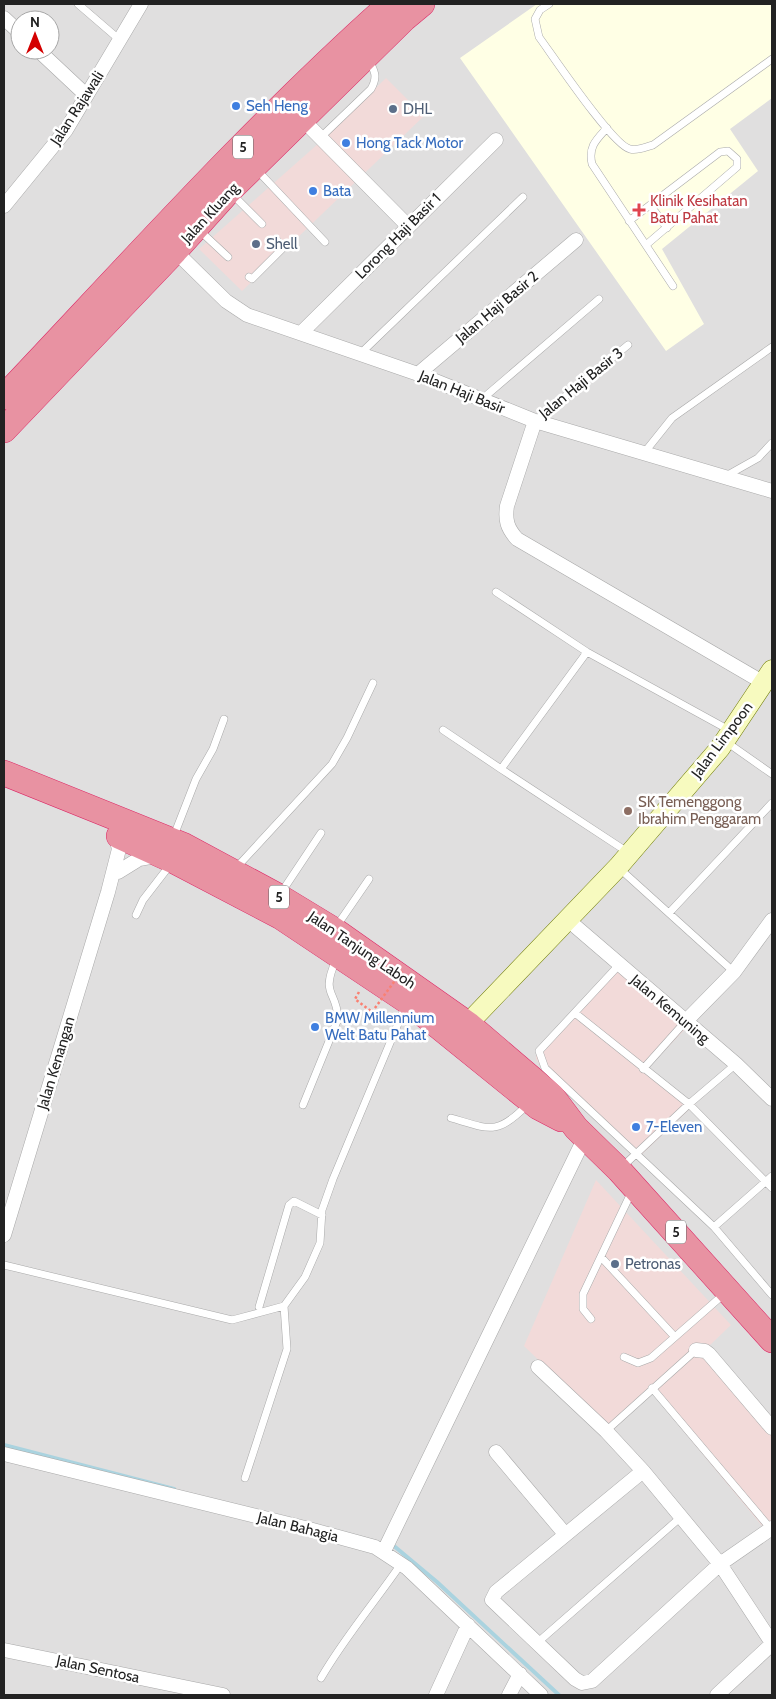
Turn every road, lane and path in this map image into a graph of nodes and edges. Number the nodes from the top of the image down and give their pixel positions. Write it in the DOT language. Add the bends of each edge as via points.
graph roads {
  1 [pos="78,4"];
  2 [pos="141,4"];
  3 [pos="390,4"];
  4 [pos="422,4"];
  5 [pos="549,4"];
  6 [pos="120,41"];
  7 [pos="367,57"];
  8 [pos="772,59"];
  9 [pos="49,60"];
  10 [pos="86,95"];
  11 [pos="303,120"];
  12 [pos="607,128"];
  13 [pos="320,138"];
  14 [pos="496,140"];
  15 [pos="254,167"];
  16 [pos="229,191"];
  17 [pos="523,197"];
  18 [pos="6,200"];
  19 [pos="650,205"];
  20 [pos="629,221"];
  21 [pos="262,224"];
  22 [pos="408,226"];
  23 [pos="196,227"];
  24 [pos="666,228"];
  25 [pos="276,239"];
  26 [pos="576,240"];
  27 [pos="325,242"];
  28 [pos="646,245"];
  29 [pos="175,251"];
  30 [pos="228,257"];
  31 [pos="249,277"];
  32 [pos="673,286"];
  33 [pos="101,294"];
  34 [pos="599,298"];
  35 [pos="301,333"];
  36 [pos="628,345"];
  37 [pos="772,347"];
  38 [pos="362,353"];
  39 [pos="418,374"];
  40 [pos="4,397"];
  41 [pos="480,400"];
  42 [pos="535,421"];
  43 [pos="4,430"];
  44 [pos="772,443"];
  45 [pos="644,454"];
  46 [pos="726,476"];
  47 [pos="772,491"];
  48 [pos="496,592"];
  49 [pos="587,652"];
  50 [pos="768,677"];
  51 [pos="373,683"];
  52 [pos="224,719"];
  53 [pos="443,730"];
  54 [pos="728,736"];
  55 [pos="500,769"];
  56 [pos="4,773"];
  57 [pos="772,774"];
  58 [pos="4,787"];
  59 [pos="772,803"];
  60 [pos="321,832"];
  61 [pos="128,834"];
  62 [pos="170,852"];
  63 [pos="623,860"];
  64 [pos="118,872"];
  65 [pos="232,872"];
  66 [pos="369,879"];
  67 [pos="108,892"];
  68 [pos="278,896"];
  69 [pos="668,913"];
  70 [pos="136,915"];
  71 [pos="568,920"];
  72 [pos="772,920"];
  73 [pos="334,930"];
  74 [pos="338,955"];
  75 [pos="619,965"];
  76 [pos="402,971"];
  77 [pos="734,972"];
  78 [pos="355,999"];
  79 [pos="407,1001"];
  80 [pos="575,1012"];
  81 [pos="685,1022"];
  82 [pos="462,1032"];
  83 [pos="736,1064"];
  84 [pos="643,1069"];
  85 [pos="772,1099"];
  86 [pos="531,1101"];
  87 [pos="689,1104"];
  88 [pos="303,1105"];
  89 [pos="451,1118"];
  90 [pos="580,1132"];
  91 [pos="638,1153"];
  92 [pos="772,1176"];
  93 [pos="627,1178"];
  94 [pos="766,1181"];
  95 [pos="772,1188"];
  96 [pos="322,1215"];
  97 [pos="714,1227"];
  98 [pos="4,1230"];
  99 [pos="601,1257"];
  100 [pos="4,1265"];
  101 [pos="728,1290"];
  102 [pos="772,1295"];
  103 [pos="284,1306"];
  104 [pos="259,1307"];
  105 [pos="591,1319"];
  106 [pos="675,1337"];
  107 [pos="772,1340"];
  108 [pos="696,1350"];
  109 [pos="624,1357"];
  110 [pos="538,1367"];
  111 [pos="652,1388"];
  112 [pos="772,1428"];
  113 [pos="606,1431"];
  114 [pos="496,1452"];
  115 [pos="4,1454"];
  116 [pos="643,1471"];
  117 [pos="245,1478"];
  118 [pos="680,1517"];
  119 [pos="772,1529"];
  120 [pos="565,1534"];
  121 [pos="385,1548"];
  122 [pos="401,1564"];
  123 [pos="720,1564"];
  124 [pos="468,1626"];
  125 [pos="538,1642"];
  126 [pos="772,1644"];
  127 [pos="4,1650"];
  128 [pos="520,1674"];
  129 [pos="320,1678"];
  130 [pos="222,1695"];
  131 [pos="436,1695"];
  132 [pos="509,1695"];
  133 [pos="541,1695"];
  134 [pos="717,1695"];
  1 -- 6 [label="lane"];
  2 -- 6 [label="street, Jalan Rajawali"];
  3 -- 33 [label="highway, Jalan Kluang / 5" via="301,87"];
  4 -- 7 [label="highway, Jalan Kluang / 5"];
  5 -- 12 [label="lane" via="535,19 539,37"];
  6 -- 10 [label="street, Jalan Rajawali"];
  7 -- 11 [label="highway, Jalan Kluang / 5"];
  7 -- 13 [label="lane" via="375,71 376,81"];
  8 -- 12 [label="lane" via="652,145 629,149 620,144"];
  9 -- 10 [label="street"];
  10 -- 18 [label="street, Jalan Rajawali" via="66,130"];
  11 -- 13 [label="street"];
  11 -- 15 [label="highway, Jalan Kluang / 5"];
  12 -- 20 [label="lane" via="592,144 589,154 592,164"];
  13 -- 22 [label="street"];
  14 -- 22 [label="street, Lorong Haji Basir 1"];
  15 -- 16 [label="highway, Jalan Kluang / 5"];
  15 -- 27 [label="lane"];
  16 -- 21 [label="lane"];
  16 -- 23 [label="highway, Jalan Kluang / 5"];
  17 -- 38 [label="lane"];
  19 -- 20 [label="lane"];
  19 -- 24 [label="lane"];
  19 -- 24 [label="lane" via="720,152 728,151 737,159 737,167"];
  20 -- 28 [label="lane"];
  22 -- 35 [label="street, Lorong Haji Basir 1"];
  23 -- 29 [label="highway, Jalan Kluang / 5"];
  23 -- 30 [label="lane"];
  24 -- 28 [label="lane"];
  25 -- 31 [label="lane" via="283,248 252,279"];
  26 -- 39 [label="street, Jalan Haji Basir 2"];
  28 -- 32 [label="lane"];
  29 -- 33 [label="highway" via="157,250 117,288"];
  29 -- 35 [label="street, Jalan Haji Basir" via="226,301 247,315"];
  29 -- 43 [label="highway, Jalan Kluang / 5"];
  33 -- 40 [label="highway, Jalan Kluang / 5"];
  34 -- 41 [label="lane"];
  35 -- 38 [label="street, Jalan Haji Basir"];
  36 -- 42 [label="lane, Jalan Haji Basir 3"];
  37 -- 45 [label="lane" via="672,418"];
  38 -- 39 [label="street, Jalan Haji Basir"];
  39 -- 41 [label="street, Jalan Haji Basir"];
  41 -- 42 [label="street, Jalan Haji Basir"];
  42 -- 45 [label="street, Jalan Haji Basir"];
  42 -- 50 [label="street" via="505,517 517,539"];
  44 -- 46 [label="lane" via="758,458"];
  45 -- 46 [label="street, Jalan Haji Basir"];
  46 -- 47 [label="street, Jalan Haji Basir"];
  48 -- 49 [label="lane"];
  49 -- 54 [label="lane"];
  49 -- 55 [label="lane"];
  50 -- 54 [label="street, Jalan Limpoon"];
  51 -- 65 [label="lane" via="348,738 332,764"];
  52 -- 62 [label="lane" via="213,749 196,779"];
  53 -- 55 [label="lane"];
  54 -- 57 [label="lane"];
  54 -- 63 [label="street, Jalan Limpoon"];
  55 -- 63 [label="lane"];
  56 -- 61 [label="highway, Jalan Tanjung Laboh / 5"];
  58 -- 61 [label="highway, Jalan Tanjung Laboh / 5"];
  59 -- 69 [label="lane"];
  60 -- 68 [label="lane"];
  61 -- 62 [label="highway, Jalan Tanjung Laboh / 5"];
  61 -- 64 [label="street, Jalan Kenangan"];
  61 -- 67 [label="street, Jalan Kenangan" via="119,849"];
  62 -- 64 [label="street" via="139,859"];
  62 -- 65 [label="highway, Jalan Tanjung Laboh / 5"];
  62 -- 70 [label="lane"];
  62 -- 74 [label="highway, Jalan Tanjung Laboh / 5"];
  63 -- 69 [label="lane"];
  63 -- 71 [label="street, Jalan Limpoon"];
  64 -- 67 [label="street, Jalan Kenangan"];
  65 -- 68 [label="highway, Jalan Tanjung Laboh / 5"];
  66 -- 73 [label="lane"];
  67 -- 98 [label="street, Jalan Kenangan"];
  68 -- 73 [label="highway, Jalan Tanjung Laboh / 5"];
  69 -- 77 [label="lane"];
  71 -- 75 [label="street, Jalan Kemuning"];
  71 -- 82 [label="street, Jalan Limpoon"];
  72 -- 77 [label="street"];
  73 -- 82 [label="highway, Jalan Tanjung Laboh / 5"];
  74 -- 79 [label="highway, Jalan Tanjung Laboh / 5"];
  74 -- 88 [label="lane" via="328,983 338,1019"];
  75 -- 80 [label="lane"];
  75 -- 81 [label="street, Jalan Kemuning"];
  76 -- 78 [label="path, bridge" via="372,1012"];
  77 -- 81 [label="street"];
  79 -- 82 [label="highway, Jalan Tanjung Laboh / 5"];
  79 -- 96 [label="lane" via="333,1179"];
  80 -- 84 [label="lane"];
  80 -- 91 [label="lane" via="539,1052 541,1062"];
  81 -- 83 [label="street, Jalan Kemuning"];
  81 -- 84 [label="lane"];
  82 -- 86 [label="highway, Jalan Tanjung Laboh / 5"];
  82 -- 90 [label="highway, Jalan Tanjung Laboh / 5" via="552,1096"];
  83 -- 85 [label="street, Jalan Kemuning"];
  83 -- 87 [label="lane"];
  84 -- 87 [label="lane"];
  86 -- 89 [label="lane" via="512,1121 501,1126 482,1127"];
  86 -- 90 [label="highway, Jalan Tanjung Laboh / 5"];
  87 -- 91 [label="lane"];
  87 -- 94 [label="lane"];
  90 -- 93 [label="highway, Jalan Tanjung Laboh / 5"];
  90 -- 121 [label="street"];
  91 -- 93 [label="lane"];
  91 -- 97 [label="lane"];
  92 -- 94 [label="lane"];
  93 -- 99 [label="lane"];
  93 -- 101 [label="highway, Jalan Tanjung Laboh / 5"];
  94 -- 95 [label="lane"];
  94 -- 97 [label="lane"];
  96 -- 103 [label="lane" via="320,1243 305,1277"];
  96 -- 104 [label="lane" via="294,1201 289,1205"];
  97 -- 102 [label="lane"];
  99 -- 105 [label="lane" via="583,1294 583,1309"];
  99 -- 106 [label="lane"];
  100 -- 103 [label="lane" via="232,1320"];
  101 -- 106 [label="lane"];
  101 -- 107 [label="highway, Jalan Tanjung Laboh / 5"];
  103 -- 117 [label="lane" via="287,1349"];
  106 -- 109 [label="lane" via="643,1362"];
  108 -- 111 [label="lane"];
  108 -- 112 [label="street" via="710,1354"];
  110 -- 113 [label="street"];
  111 -- 113 [label="lane"];
  111 -- 119 [label="lane"];
  113 -- 116 [label="street"];
  114 -- 120 [label="street"];
  115 -- 121 [label="street, Jalan Bahagia"];
  116 -- 118 [label="street"];
  116 -- 120 [label="street"];
  118 -- 123 [label="street"];
  118 -- 125 [label="lane"];
  119 -- 123 [label="street"];
  120 -- 125 [label="street" via="496,1592 492,1600"];
  121 -- 122 [label="street, Jalan Bahagia"];
  122 -- 124 [label="street, Jalan Bahagia"];
  122 -- 129 [label="lane"];
  123 -- 125 [label="street" via="592,1681 582,1683 575,1679"];
  123 -- 126 [label="street"];
  124 -- 128 [label="street, Jalan Bahagia"];
  124 -- 131 [label="street"];
  126 -- 134 [label="street"];
  127 -- 130 [label="street, Jalan Sentosa"];
  128 -- 132 [label="street"];
  128 -- 133 [label="street, Jalan Bahagia"];
}
